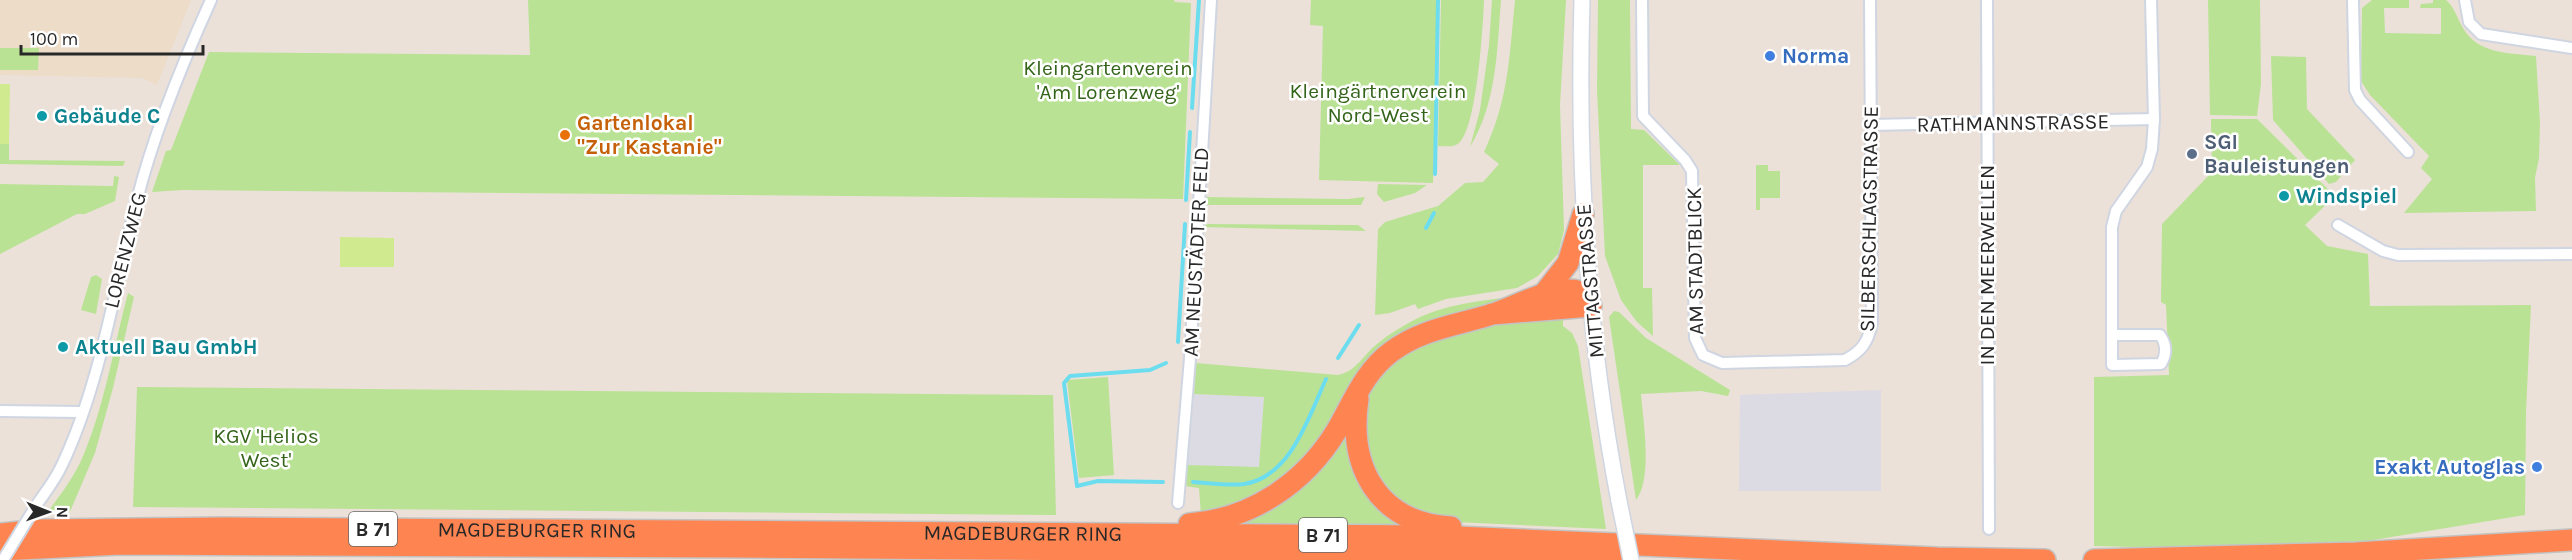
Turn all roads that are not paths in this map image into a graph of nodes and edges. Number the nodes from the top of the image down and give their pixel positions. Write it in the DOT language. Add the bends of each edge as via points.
graph roads {
  1 [pos="211,0"];
  2 [pos="1211,0"];
  3 [pos="1582,0"];
  4 [pos="1642,0"];
  5 [pos="1870,0"];
  6 [pos="1986,0"];
  7 [pos="2151,0"];
  8 [pos="2353,0"];
  9 [pos="2465,0"];
  10 [pos="2572,48"];
  11 [pos="2154,120"];
  12 [pos="1987,124"];
  13 [pos="1871,125"];
  14 [pos="2408,152"];
  15 [pos="1583,214"];
  16 [pos="2338,225"];
  17 [pos="2572,254"];
  18 [pos="1543,296"];
  19 [pos="1591,306"];
  20 [pos="1492,314"];
  21 [pos="2112,336"];
  22 [pos="1707,358"];
  23 [pos="1361,387"];
  24 [pos="0,411"];
  25 [pos="82,412"];
  26 [pos="1178,503"];
  27 [pos="1989,529"];
  28 [pos="2572,530"];
  29 [pos="0,534"];
  30 [pos="1547,540"];
  31 [pos="2572,540"];
  32 [pos="1095,541"];
  33 [pos="228,544"];
  34 [pos="2512,544"];
  35 [pos="0,550"];
  36 [pos="2572,554"];
  37 [pos="3,560"];
  38 [pos="104,560"];
  39 [pos="1151,560"];
  40 [pos="1612,560"];
  41 [pos="1631,560"];
  42 [pos="2045,560"];
  43 [pos="2094,560"];
  44 [pos="2485,560"];
  1 -- 25 [label="street, LORENZWEG" via="175,86 140,187"];
  2 -- 26 [label="street, AM NEUSTÄDTER FELD"];
  3 -- 15 [label="street, MITTAGSTRASSE" via="1579,110"];
  4 -- 22 [label="street, AM STADTBLICK" via="1643,116 1692,171 1695,334 1698,349"];
  5 -- 13 [label="street, SILBERSCHLAGSTRASSE"];
  6 -- 12 [label="street, IN DEN MEERWELLEN"];
  7 -- 11 [label="street"];
  8 -- 14 [label="street" via="2355,90"];
  9 -- 10 [label="street" via="2469,22 2478,33"];
  11 -- 12 [label="street, RATHMANNSTRASSE"];
  11 -- 21 [label="street" via="2149,162 2113,220"];
  12 -- 13 [label="street, RATHMANNSTRASSE"];
  12 -- 27 [label="street, IN DEN MEERWELLEN"];
  13 -- 22 [label="street, SILBERSCHLAGSTRASSE" via="1872,323 1868,341 1857,354 1831,362 1722,363"];
  15 -- 18 [label="highway" via="1568,262"];
  15 -- 19 [label="street, MITTAGSTRASSE"];
  16 -- 17 [label="street" via="2397,255"];
  18 -- 19 [label="highway" via="1574,290 1586,296"];
  18 -- 20 [label="highway"];
  19 -- 20 [label="highway"];
  19 -- 41 [label="street, MITTAGSTRASSE, bridge" via="1600,385"];
  20 -- 23 [label="highway" via="1407,341 1380,361"];
  21 -- 21 [label="street" via="2112,365 2161,364 2164,358 2160,335"];
  23 -- 30 [label="highway" via="1356,428 1359,458 1369,481 1392,506 1439,526 1528,531"];
  23 -- 32 [label="highway" via="1318,457 1298,478 1265,501 1209,521 1116,524"];
  24 -- 25 [label="street"];
  25 -- 37 [label="street, LORENZWEG, bridge" via="60,469"];
  28 -- 34 [label="highway" via="2523,534"];
  29 -- 32 [label="highway, MAGDEBURGER RING / B 71" via="202,528"];
  30 -- 32 [label="highway, MAGDEBURGER RING / B 71"];
  30 -- 42 [label="highway, MAGDEBURGER RING / B 71"];
  31 -- 34 [label="highway"];
  32 -- 33 [label="highway, MAGDEBURGER RING / B 71"];
  32 -- 39 [label="highway" via="1107,558"];
  32 -- 40 [label="highway, MAGDEBURGER RING / B 71"];
  33 -- 35 [label="highway, MAGDEBURGER RING / B 71" via="74,545"];
  33 -- 38 [label="highway" via="214,554 136,554"];
  34 -- 43 [label="highway" via="2345,554"];
  36 -- 44 [label="highway"];
}
